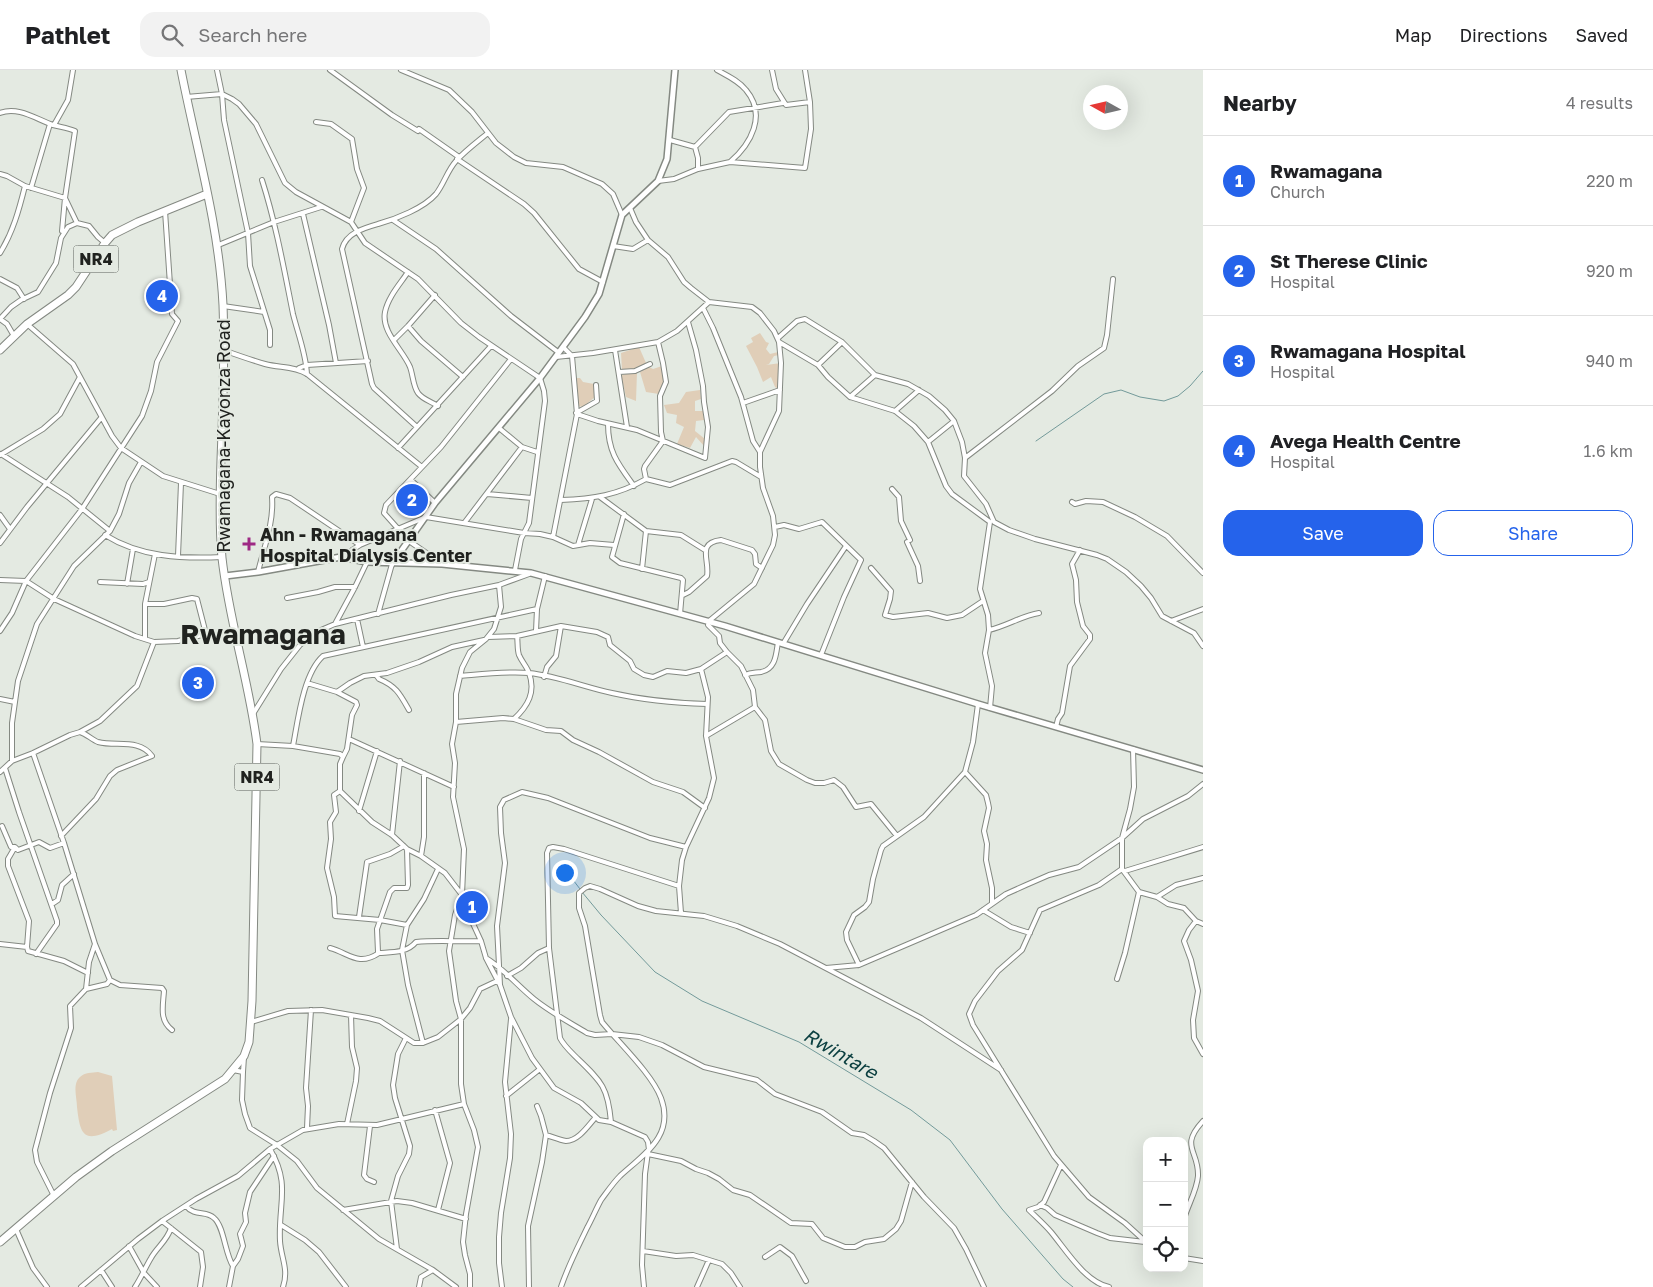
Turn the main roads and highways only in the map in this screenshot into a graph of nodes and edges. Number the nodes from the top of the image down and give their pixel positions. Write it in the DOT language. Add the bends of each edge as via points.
graph roads {
  1 [pos="181,70"];
  2 [pos="676,70"];
  3 [pos="208,194"];
  4 [pos="0,350"];
  5 [pos="392,564"];
  6 [pos="225,576"];
  7 [pos="1203,770"];
  8 [pos="0,1242"];
  1 -- 3 [label="highway, NR4"];
  2 -- 5 [label="main road" via="664,171 658,181 622,215 599,294 540,378 435,503"];
  3 -- 4 [label="highway, NR4" via="118,231 105,243 76,287 27,324"];
  3 -- 6 [label="highway, Rwamagana-Kayonza Road / NR4" via="223,306 220,494"];
  5 -- 6 [label="main road" via="341,558"];
  5 -- 7 [label="main road" via="442,564 545,576 752,634"];
  6 -- 8 [label="highway, Rwamagana-Kayonza Road / NR4" via="257,744 249,1042 244,1056 225,1079 112,1150"];
}
